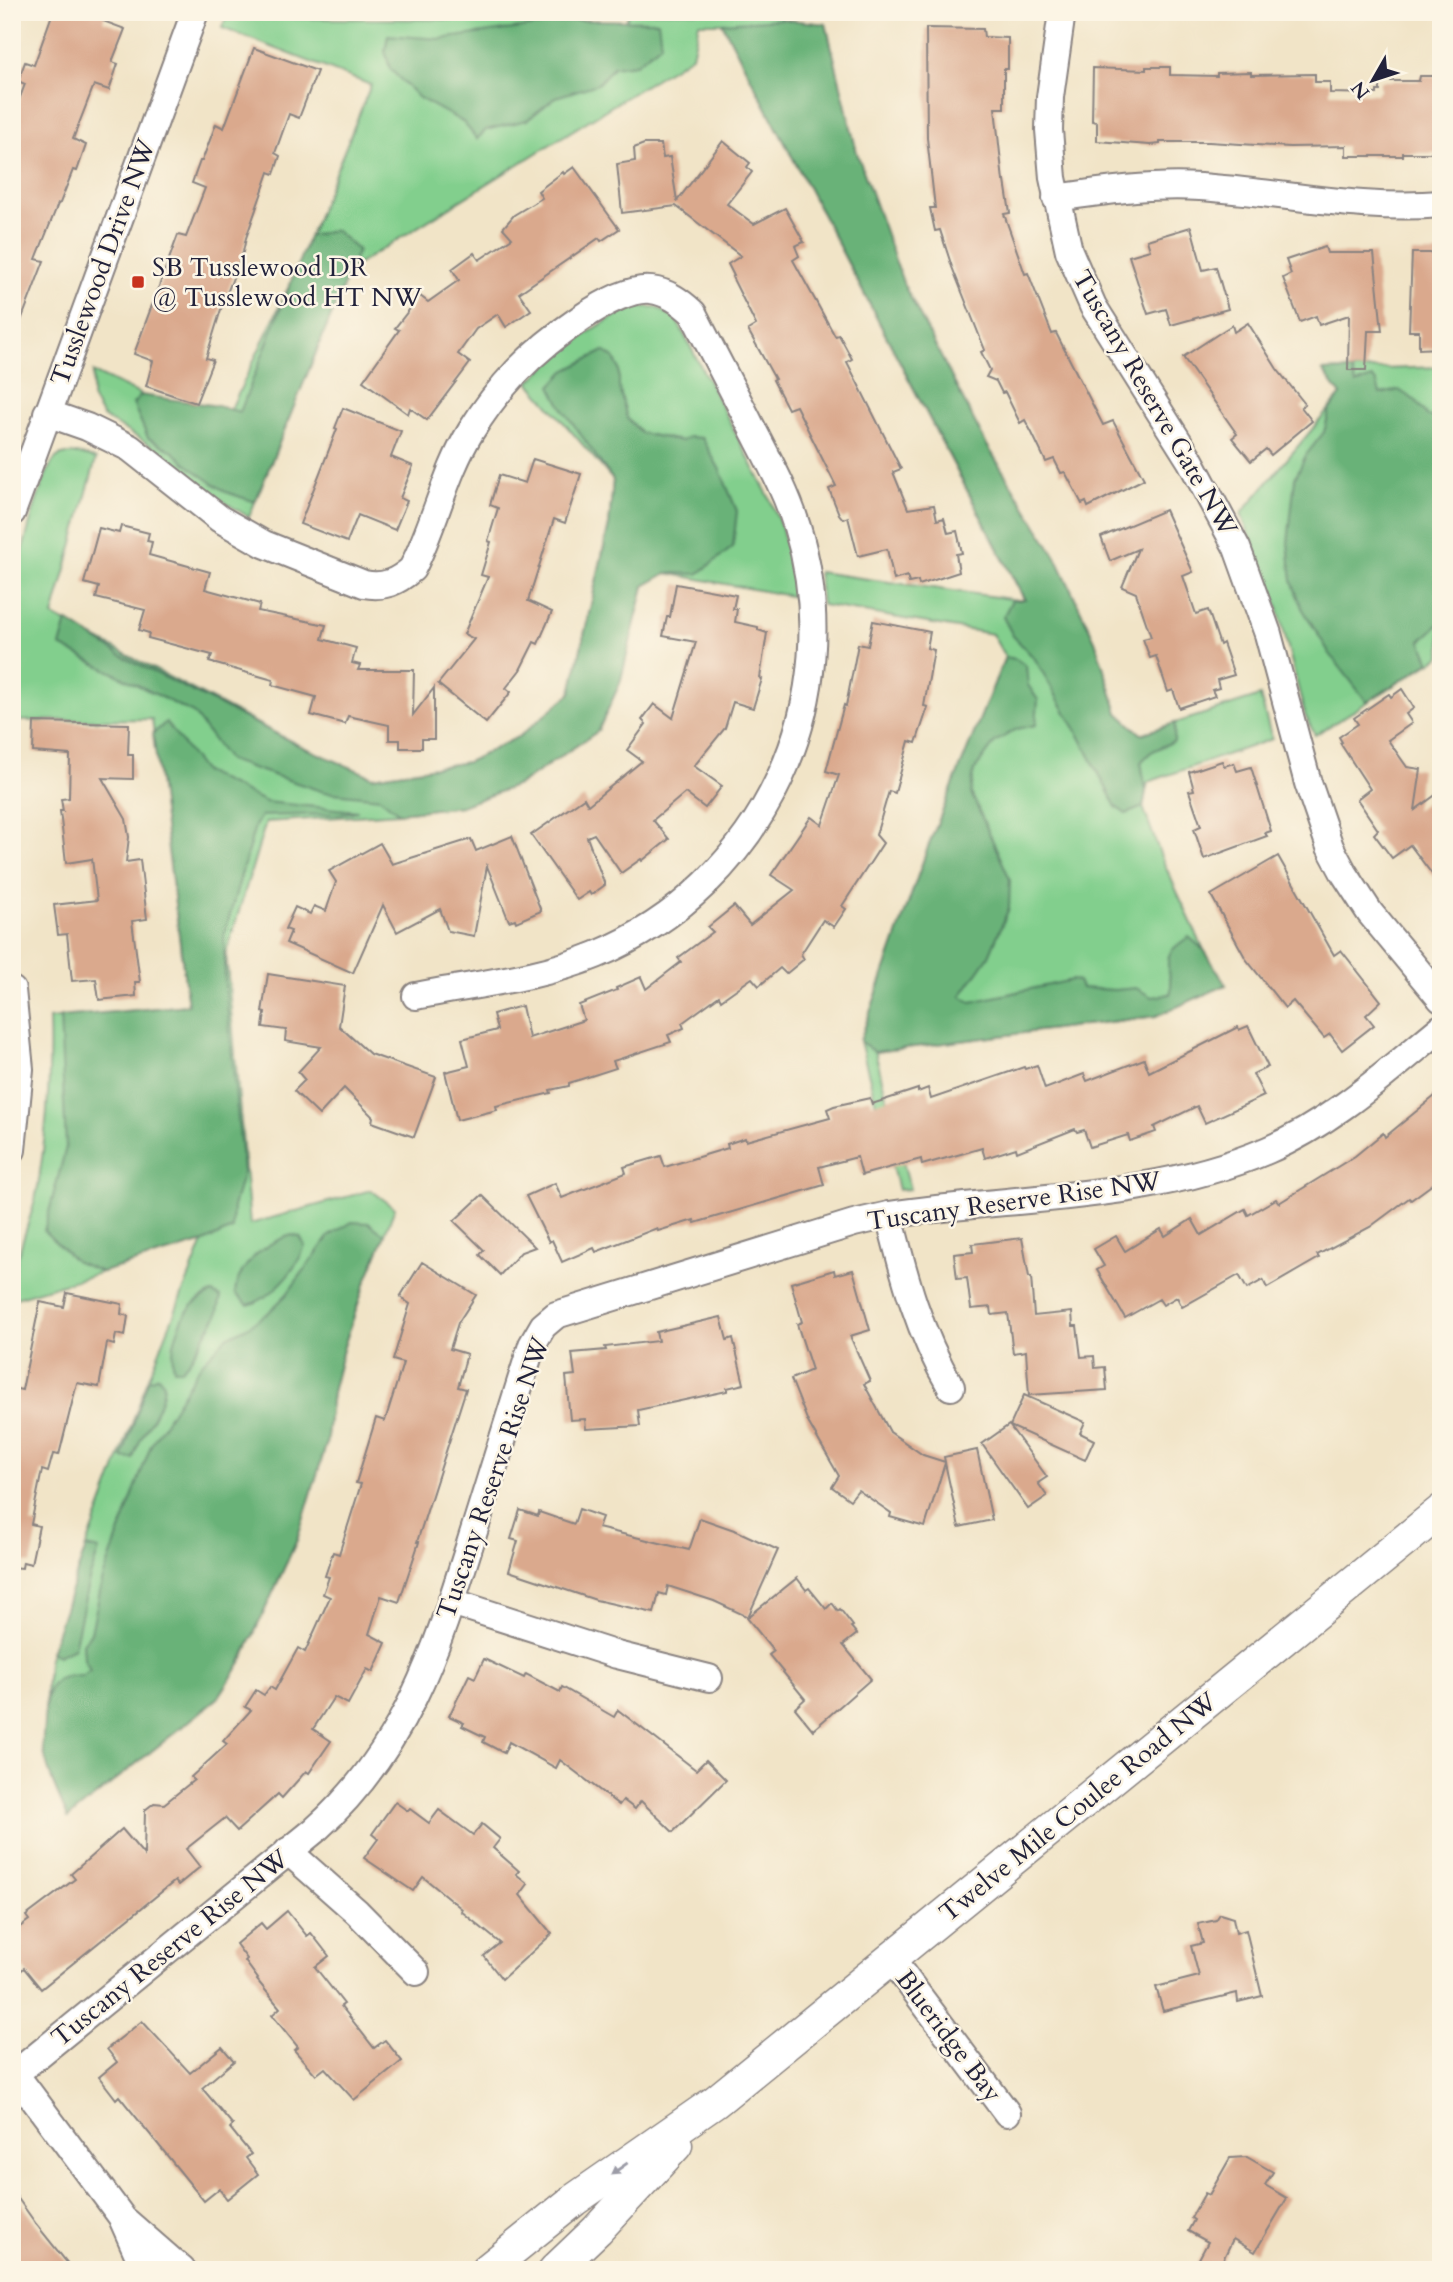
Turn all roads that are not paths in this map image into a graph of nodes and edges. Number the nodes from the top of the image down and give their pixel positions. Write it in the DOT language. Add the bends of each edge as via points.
graph roads {
  1 [pos="195,12"];
  2 [pos="1062,12"];
  3 [pos="1056,198"];
  4 [pos="1441,204"];
  5 [pos="47,413"];
  6 [pos="12,512"];
  7 [pos="12,990"];
  8 [pos="416,996"];
  9 [pos="1441,999"];
  10 [pos="1441,1027"];
  11 [pos="12,1150"];
  12 [pos="889,1215"];
  13 [pos="951,1387"];
  14 [pos="1441,1511"];
  15 [pos="452,1602"];
  16 [pos="709,1678"];
  17 [pos="288,1851"];
  18 [pos="891,1959"];
  19 [pos="416,1972"];
  20 [pos="14,2072"];
  21 [pos="715,2102"];
  22 [pos="1007,2113"];
  23 [pos="121,2216"];
  24 [pos="145,2270"];
  25 [pos="182,2270"];
  26 [pos="487,2270"];
  27 [pos="555,2270"];
  1 -- 5 [label="street, Tusslewood Drive NW"];
  2 -- 3 [label="street, Tuscany Reserve Gate NW" via="1050,97"];
  3 -- 4 [label="street" via="1197,187 1378,205"];
  3 -- 9 [label="street, Tuscany Reserve Gate NW" via="1069,251 1093,306 1190,460 1237,548 1268,634 1308,783 1331,847 1370,913"];
  5 -- 6 [label="street, Tusslewood Drive NW"];
  5 -- 8 [label="street" via="130,448 220,519 264,544 376,586 400,579 412,569 471,431 509,380 541,349 611,299 632,291 665,293 693,313 790,506 808,573 813,619 810,678 802,719 779,781 757,821 722,866 648,929 557,969"];
  7 -- 11 [label="street" via="20,1069"];
  10 -- 12 [label="street, Tuscany Reserve Rise NW" via="1365,1091 1308,1129 1269,1150 1205,1173 1129,1188"];
  12 -- 13 [label="street" via="920,1327"];
  12 -- 15 [label="street, Tuscany Reserve Rise NW" via="570,1308 549,1320 532,1345"];
  14 -- 18 [label="street, Twelve Mile Coulee Road NW"];
  15 -- 16 [label="street" via="617,1655"];
  15 -- 17 [label="street, Tuscany Reserve Rise NW" via="414,1697 381,1758 340,1808"];
  17 -- 19 [label="street"];
  17 -- 20 [label="street, Tuscany Reserve Rise NW"];
  18 -- 21 [label="street, Twelve Mile Coulee Road NW"];
  18 -- 22 [label="street, Blueridge Bay"];
  20 -- 23 [label="street"];
  21 -- 26 [label="street, Twelve Mile Coulee Road NW, one-way" via="574,2200"];
  21 -- 27 [label="street, Twelve Mile Coulee Road NW"];
  23 -- 24 [label="street"];
  23 -- 25 [label="street"];
}
